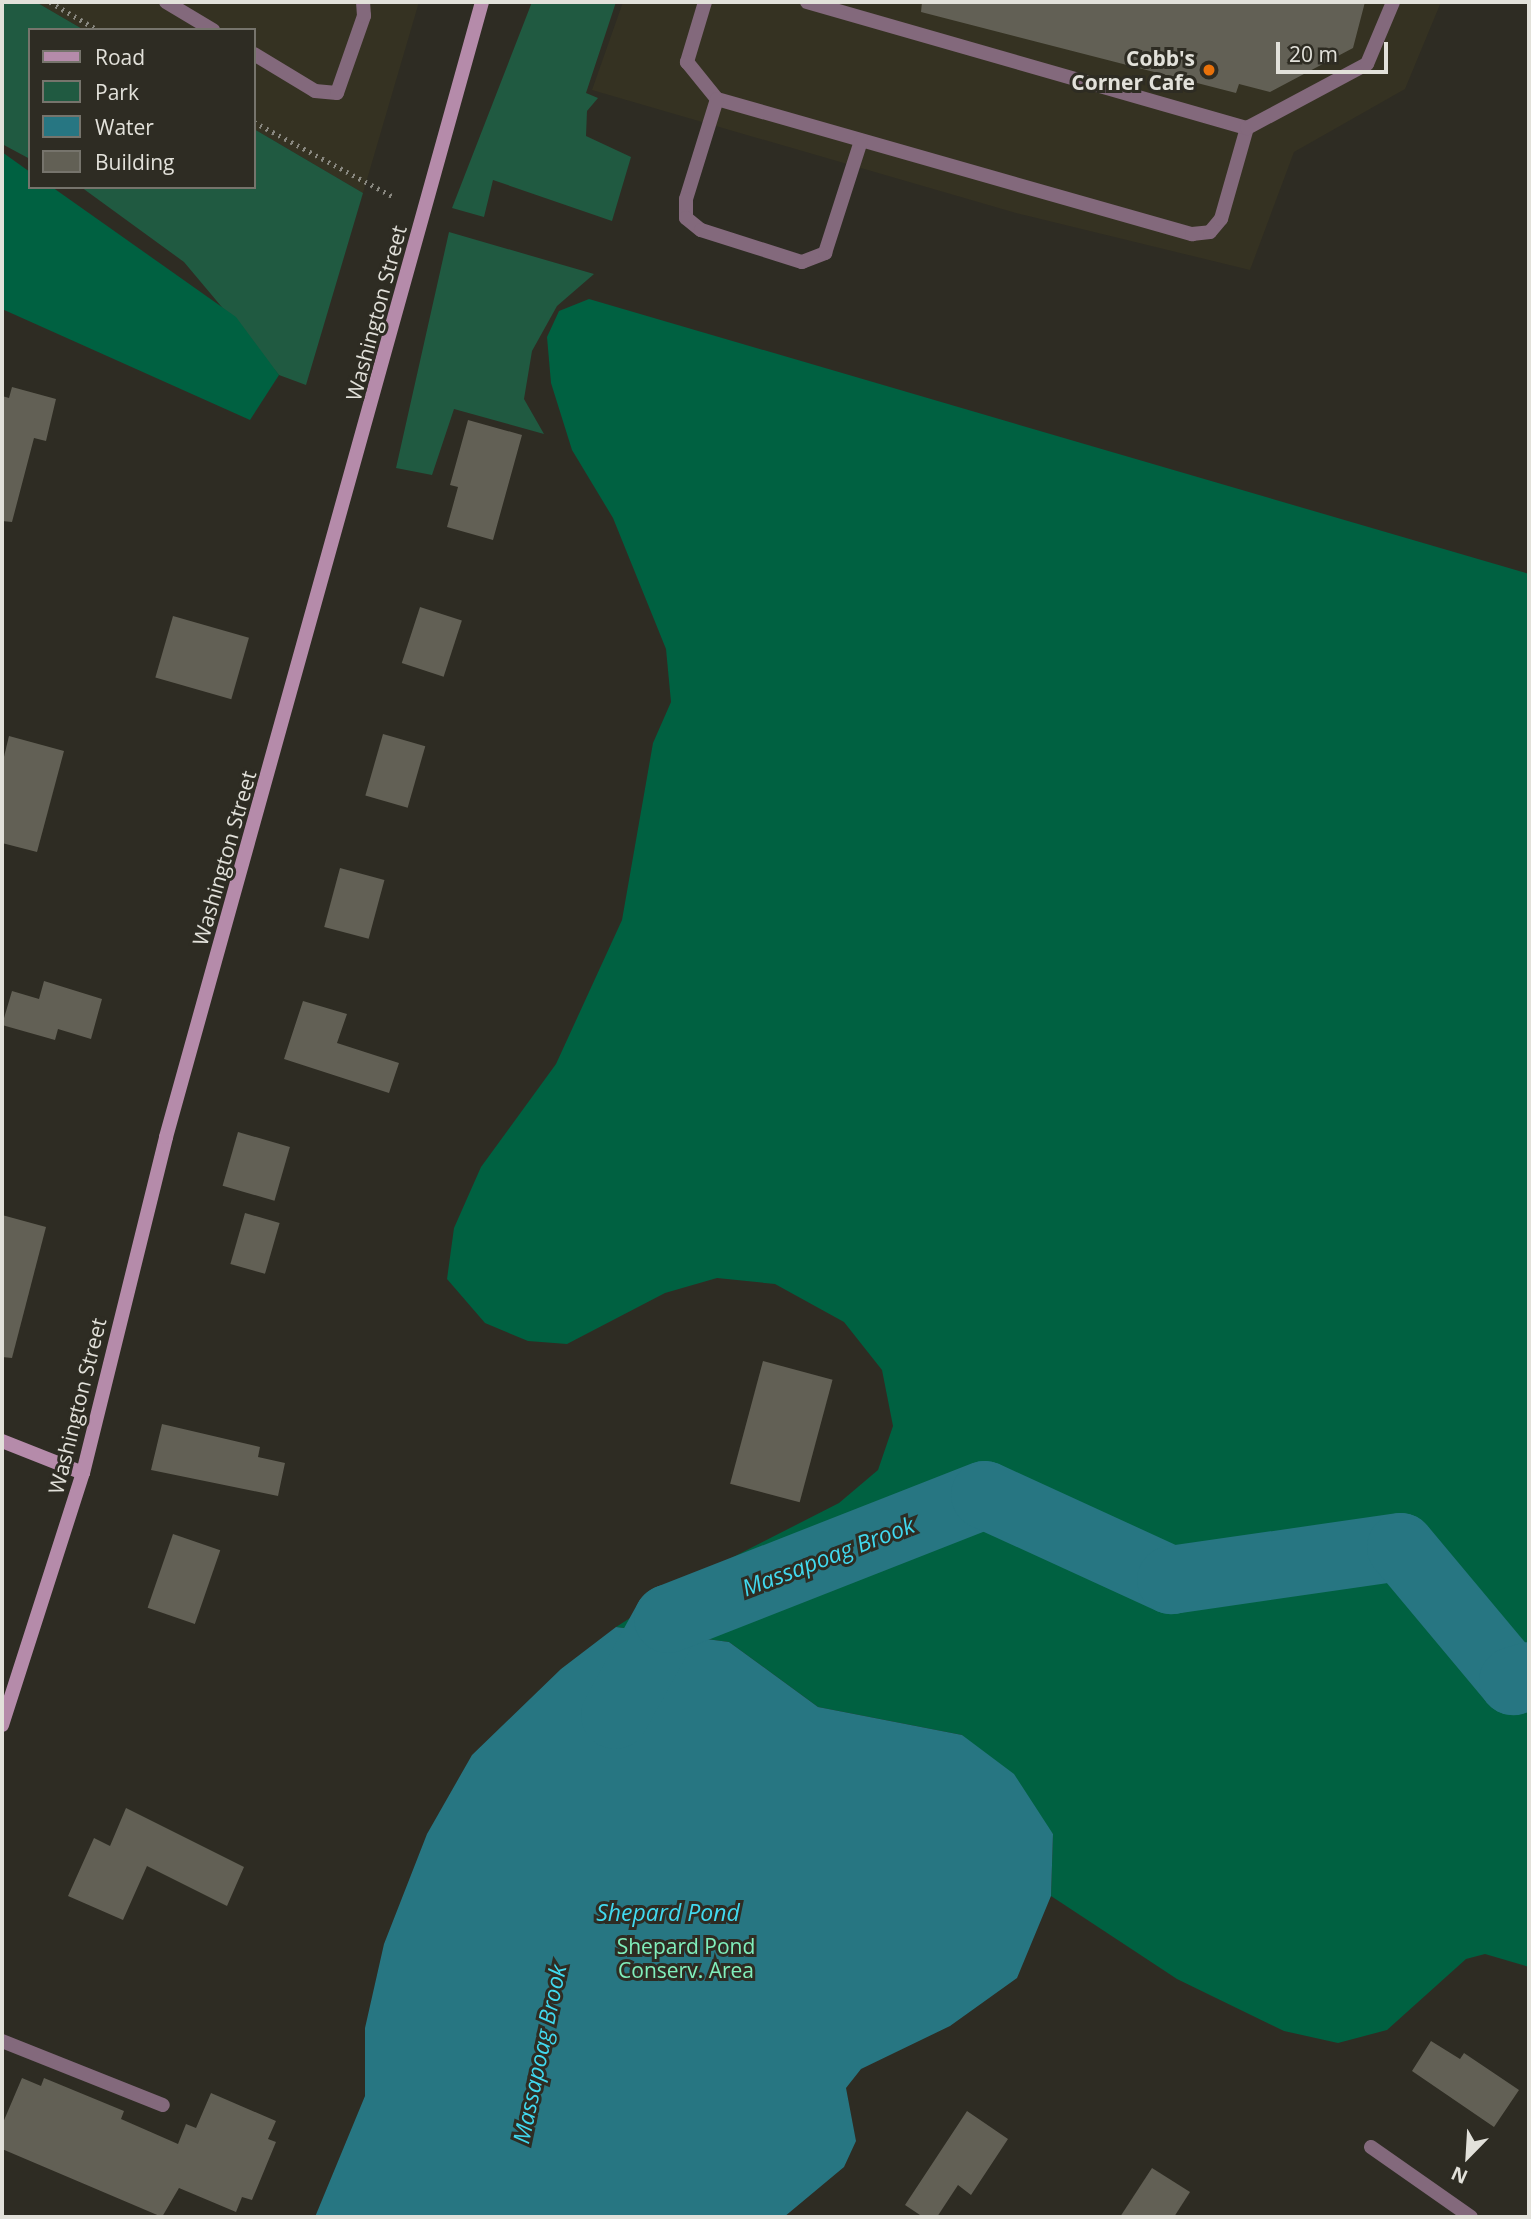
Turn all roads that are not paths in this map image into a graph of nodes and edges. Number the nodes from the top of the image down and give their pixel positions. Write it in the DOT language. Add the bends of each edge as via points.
graph roads {
  1 [pos="166,2"];
  2 [pos="363,2"];
  3 [pos="482,2"];
  4 [pos="705,2"];
  5 [pos="807,2"];
  6 [pos="1393,2"];
  7 [pos="210,28"];
  8 [pos="256,55"];
  9 [pos="717,99"];
  10 [pos="1247,128"];
  11 [pos="861,141"];
  12 [pos="2,1441"];
  13 [pos="83,1473"];
  14 [pos="2,1725"];
  15 [pos="2,2041"];
  16 [pos="163,2105"];
  17 [pos="1371,2147"];
  18 [pos="1472,2217"];
  1 -- 7 [label="street"];
  2 -- 8 [label="street" via="364,16 337,93 316,91"];
  3 -- 13 [label="main road, Washington Street" via="169,1125"];
  4 -- 9 [label="street" via="687,61"];
  5 -- 10 [label="street"];
  6 -- 10 [label="street" via="1367,64"];
  9 -- 11 [label="street"];
  9 -- 11 [label="street" via="686,199 686,218 701,230 802,262 825,253"];
  10 -- 11 [label="street" via="1221,219 1201,235"];
  12 -- 13 [label="main road"];
  13 -- 14 [label="main road, Washington Street"];
  15 -- 16 [label="street"];
  17 -- 18 [label="street"];
}
